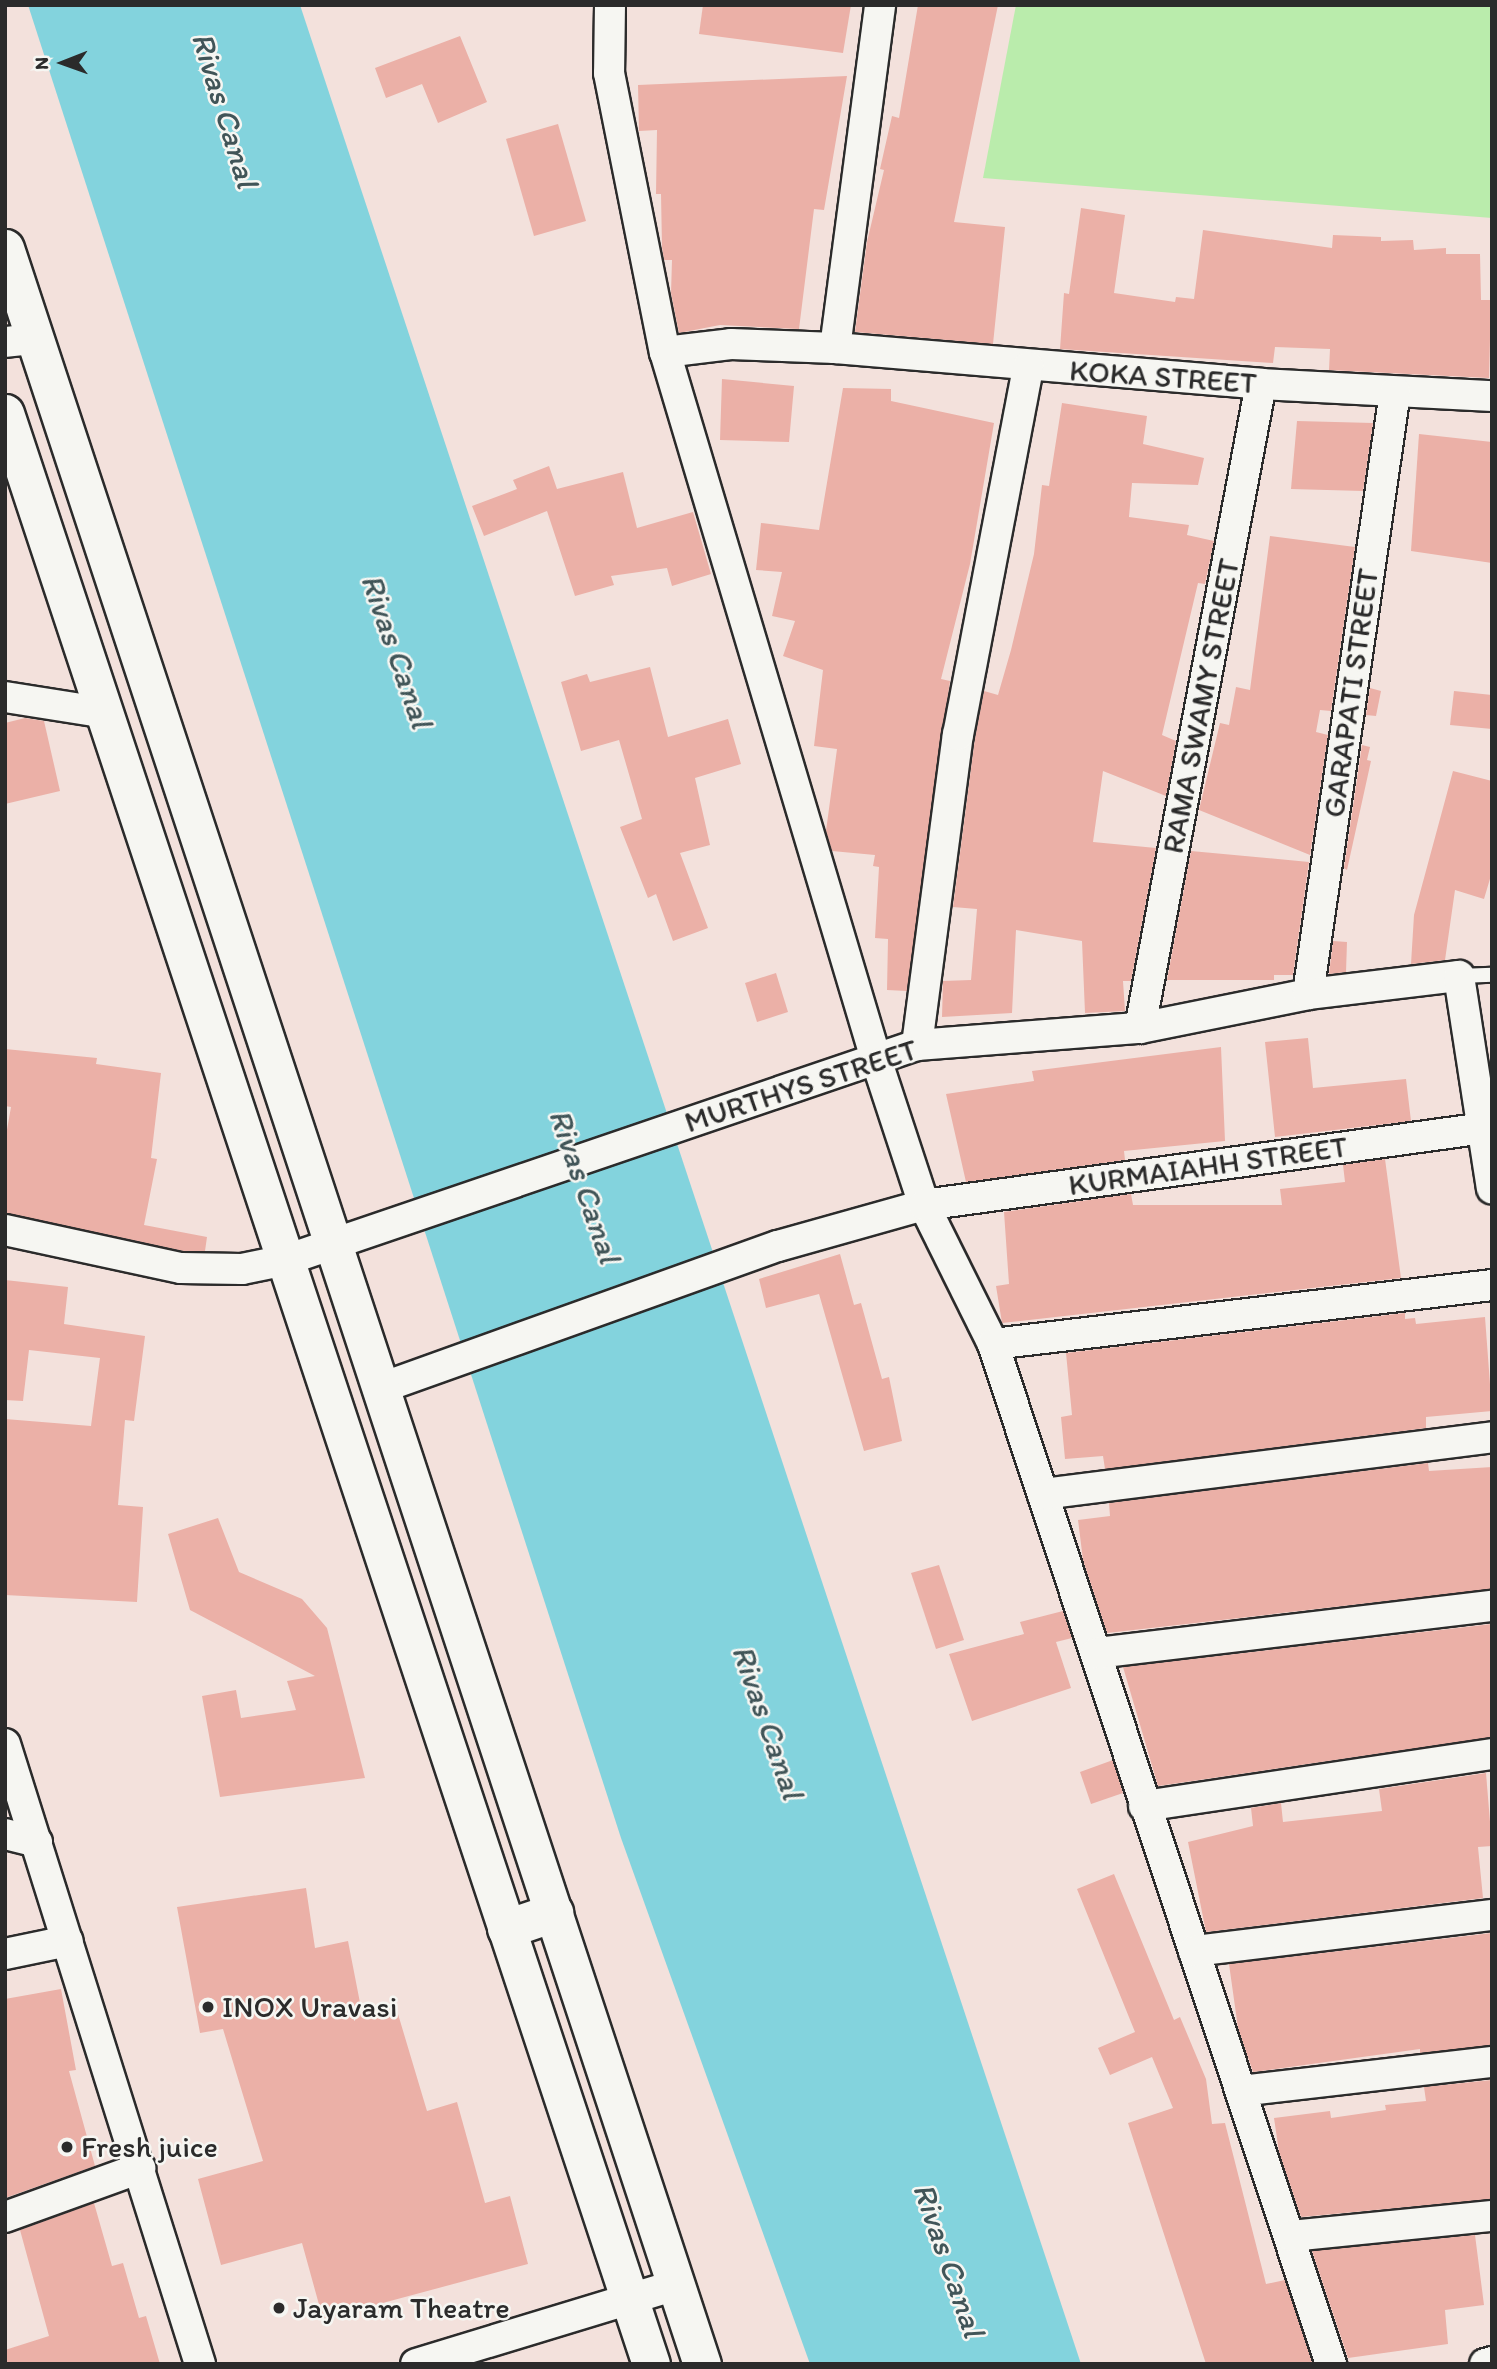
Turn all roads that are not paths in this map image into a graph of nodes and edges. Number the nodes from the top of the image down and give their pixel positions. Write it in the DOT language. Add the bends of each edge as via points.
graph roads {
  1 [pos="610,5"];
  2 [pos="880,5"];
  3 [pos="5,248"];
  4 [pos="20,340"];
  5 [pos="835,348"];
  6 [pos="665,352"];
  7 [pos="1028,367"];
  8 [pos="1261,384"];
  9 [pos="1395,392"];
  10 [pos="1492,396"];
  11 [pos="5,413"];
  12 [pos="5,697"];
  13 [pos="106,713"];
  14 [pos="1492,975"];
  15 [pos="1459,976"];
  16 [pos="1308,995"];
  17 [pos="1140,1028"];
  18 [pos="917,1045"];
  19 [pos="876,1059"];
  20 [pos="1486,1128"];
  21 [pos="1492,1188"];
  22 [pos="924,1205"];
  23 [pos="5,1230"];
  24 [pos="335,1243"];
  25 [pos="286,1260"];
  26 [pos="1492,1285"];
  27 [pos="993,1344"];
  28 [pos="394,1384"];
  29 [pos="1492,1437"];
  30 [pos="1043,1494"];
  31 [pos="1492,1606"];
  32 [pos="1096,1653"];
  33 [pos="5,1744"];
  34 [pos="1492,1754"];
  35 [pos="1144,1806"];
  36 [pos="5,1834"];
  37 [pos="37,1842"];
  38 [pos="554,1913"];
  39 [pos="1492,1915"];
  40 [pos="507,1929"];
  41 [pos="68,1941"];
  42 [pos="1194,1951"];
  43 [pos="5,1954"];
  44 [pos="1492,2062"];
  45 [pos="1241,2091"];
  46 [pos="140,2168"];
  47 [pos="1492,2216"];
  48 [pos="5,2217"];
  49 [pos="1291,2236"];
  50 [pos="676,2285"];
  51 [pos="630,2301"];
  52 [pos="1492,2362"];
  53 [pos="201,2364"];
  54 [pos="416,2364"];
  55 [pos="651,2364"];
  56 [pos="702,2364"];
  57 [pos="1331,2364"];
  58 [pos="1485,2364"];
  1 -- 6 [label="street" via="609,73"];
  2 -- 5 [label="street"];
  3 -- 4 [label="street"];
  4 -- 24 [label="street"];
  5 -- 6 [label="street, KOKA STREET" via="731,344"];
  5 -- 7 [label="street, KOKA STREET"];
  6 -- 19 [label="street"];
  7 -- 8 [label="street, KOKA STREET"];
  7 -- 18 [label="street" via="958,735"];
  8 -- 9 [label="street, KOKA STREET"];
  8 -- 17 [label="street, RAMA SWAMY STREET"];
  9 -- 10 [label="street, KOKA STREET"];
  9 -- 16 [label="street, GARAPATI STREET"];
  11 -- 13 [label="street"];
  12 -- 13 [label="street"];
  13 -- 25 [label="street"];
  14 -- 15 [label="lane"];
  15 -- 16 [label="street, MURTHYS STREET"];
  15 -- 20 [label="street"];
  16 -- 17 [label="street, MURTHYS STREET"];
  17 -- 18 [label="street, MURTHYS STREET"];
  18 -- 19 [label="street, MURTHYS STREET"];
  19 -- 22 [label="street"];
  19 -- 24 [label="street, MURTHYS STREET"];
  20 -- 21 [label="street"];
  20 -- 22 [label="street, KURMAIAHH STREET"];
  22 -- 27 [label="street"];
  22 -- 28 [label="street, KURMAIAHH STREET" via="778,1246"];
  23 -- 25 [label="street, MURTHYS STREET" via="181,1268 242,1269"];
  24 -- 25 [label="street, MURTHYS STREET"];
  24 -- 28 [label="street"];
  25 -- 40 [label="street"];
  26 -- 27 [label="street"];
  27 -- 30 [label="street"];
  28 -- 38 [label="street"];
  29 -- 30 [label="street"];
  30 -- 32 [label="street"];
  31 -- 32 [label="street"];
  32 -- 35 [label="street"];
  33 -- 37 [label="street"];
  34 -- 35 [label="street"];
  35 -- 42 [label="street"];
  36 -- 37 [label="street"];
  37 -- 41 [label="street"];
  38 -- 40 [label="main road"];
  38 -- 50 [label="street"];
  39 -- 42 [label="street"];
  40 -- 51 [label="street"];
  41 -- 43 [label="street"];
  41 -- 46 [label="street"];
  42 -- 45 [label="street"];
  44 -- 45 [label="street"];
  45 -- 49 [label="street"];
  46 -- 48 [label="street"];
  46 -- 53 [label="street"];
  47 -- 49 [label="street"];
  49 -- 57 [label="street"];
  50 -- 51 [label="street"];
  50 -- 56 [label="street"];
  51 -- 54 [label="street"];
  51 -- 55 [label="street"];
  52 -- 58 [label="street"];
}
